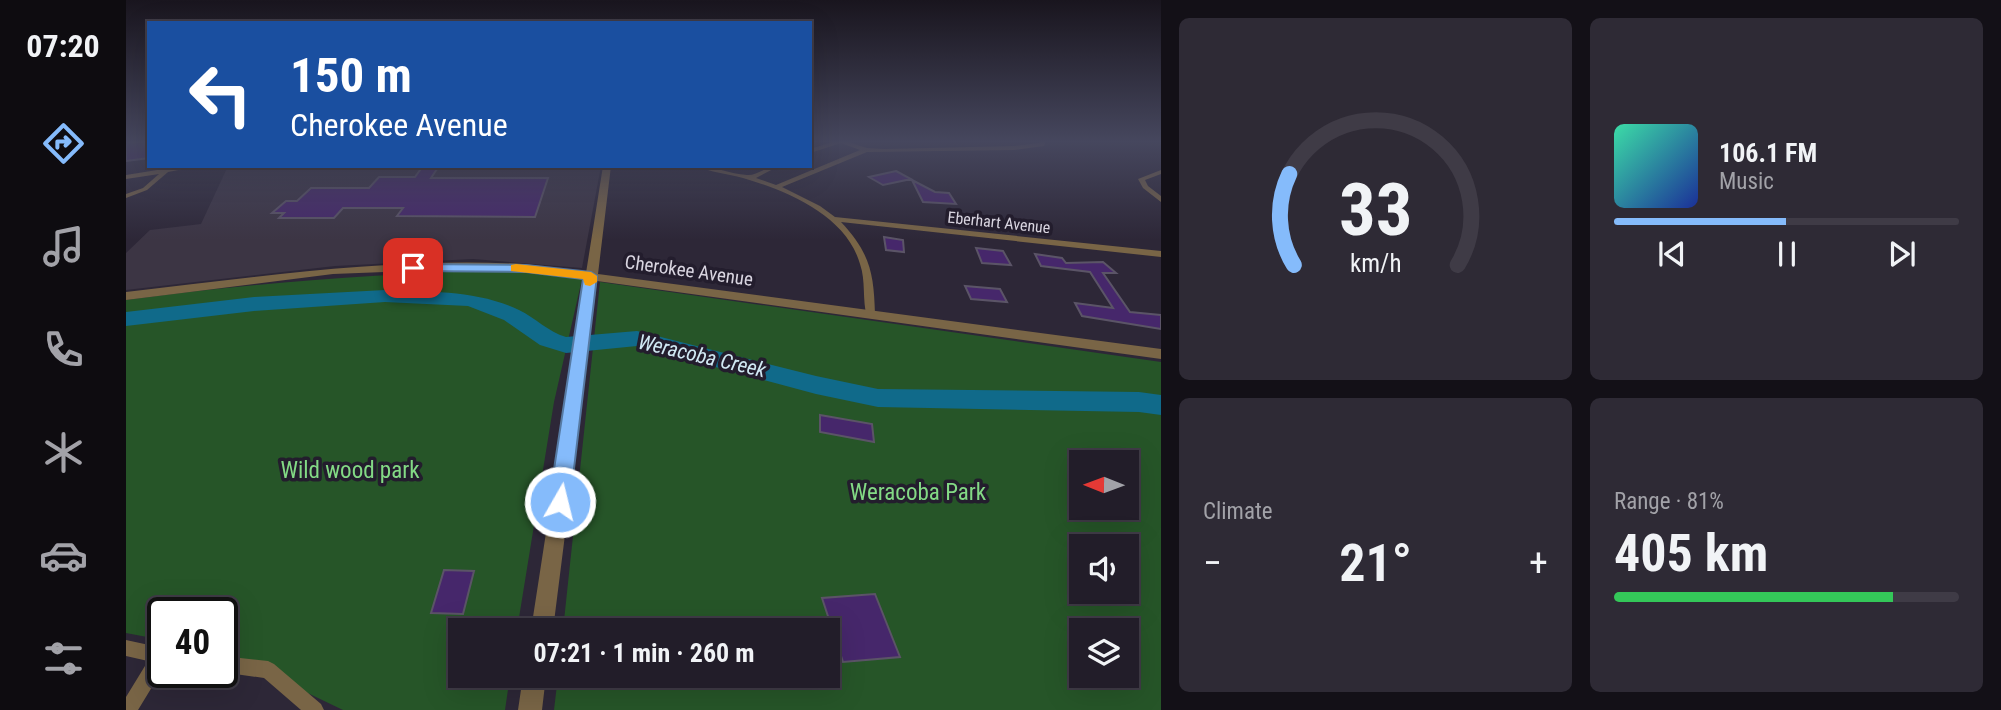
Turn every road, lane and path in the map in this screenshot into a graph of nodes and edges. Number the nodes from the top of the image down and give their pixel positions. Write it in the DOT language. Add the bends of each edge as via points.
graph roads {
  1 [pos="161,174"];
  2 [pos="606,174"];
  3 [pos="738,174"];
  4 [pos="758,174"];
  5 [pos="807,174"];
  6 [pos="1155,174"];
  7 [pos="752,177"];
  8 [pos="776,187"];
  9 [pos="126,196"];
  10 [pos="1161,200"];
  11 [pos="834,219"];
  12 [pos="1161,254"];
  13 [pos="591,276"];
  14 [pos="126,296"];
  15 [pos="870,315"];
  16 [pos="1161,355"];
  17 [pos="544,618"];
  18 [pos="126,648"];
  19 [pos="147,653"];
  20 [pos="238,666"];
  21 [pos="147,680"];
  22 [pos="533,688"];
  23 [pos="128,710"];
  24 [pos="315,710"];
  25 [pos="530,710"];
  1 -- 9 [label="street" via="145,189"];
  2 -- 13 [label="street"];
  3 -- 7 [label="street"];
  4 -- 7 [label="street"];
  5 -- 8 [label="street"];
  6 -- 10 [label="street" via="1141,179"];
  7 -- 8 [label="street"];
  8 -- 11 [label="street"];
  11 -- 12 [label="street, Eberhart Avenue"];
  11 -- 15 [label="street" via="864,261"];
  13 -- 14 [label="street, Cherokee Avenue" via="462,266 333,271"];
  13 -- 15 [label="street, Cherokee Avenue"];
  13 -- 17 [label="street"];
  15 -- 16 [label="street, Cherokee Avenue"];
  18 -- 19 [label="street"];
  20 -- 24 [label="street" via="268,670"];
  21 -- 23 [label="street"];
  22 -- 25 [label="street"];
}
